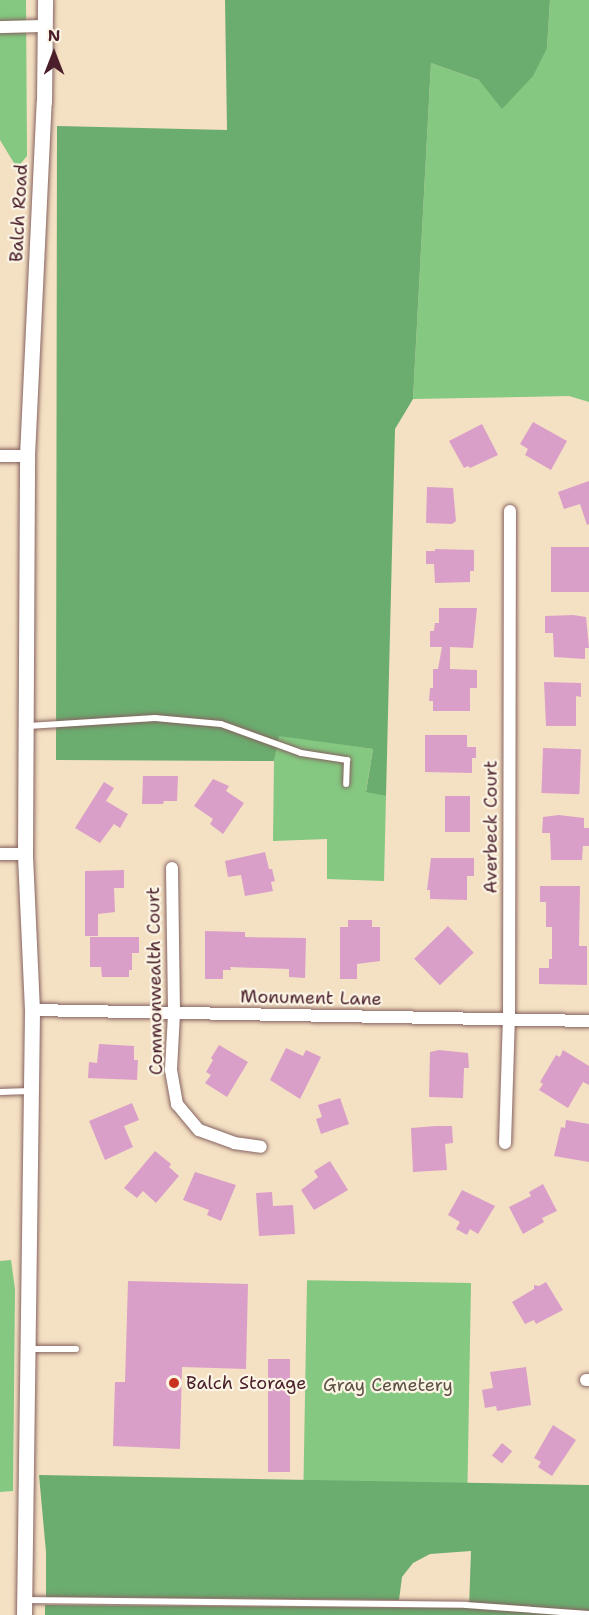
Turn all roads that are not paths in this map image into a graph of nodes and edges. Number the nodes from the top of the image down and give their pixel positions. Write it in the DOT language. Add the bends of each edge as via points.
graph roads {
  1 [pos="45,0"];
  2 [pos="45,26"];
  3 [pos="0,27"];
  4 [pos="0,456"];
  5 [pos="27,456"];
  6 [pos="510,511"];
  7 [pos="24,726"];
  8 [pos="346,784"];
  9 [pos="0,854"];
  10 [pos="25,854"];
  11 [pos="172,868"];
  12 [pos="32,1010"];
  13 [pos="174,1014"];
  14 [pos="509,1019"];
  15 [pos="589,1021"];
  16 [pos="31,1091"];
  17 [pos="0,1092"];
  18 [pos="505,1143"];
  19 [pos="261,1147"];
  20 [pos="27,1349"];
  21 [pos="76,1349"];
  22 [pos="24,1608"];
  23 [pos="589,1614"];
  1 -- 2 [label="street, Balch Road"];
  2 -- 3 [label="street"];
  2 -- 5 [label="street, Balch Road"];
  4 -- 5 [label="street"];
  5 -- 7 [label="street, Balch Road"];
  6 -- 14 [label="street, Averbeck Court"];
  7 -- 8 [label="lane" via="155,718 221,724 301,753 347,760"];
  7 -- 10 [label="street, Balch Road"];
  9 -- 10 [label="street"];
  10 -- 12 [label="street, Balch Road"];
  11 -- 13 [label="street, Commonwealth Court"];
  12 -- 13 [label="street, Monument Lane"];
  12 -- 16 [label="street, Balch Road"];
  13 -- 14 [label="street, Monument Lane"];
  13 -- 19 [label="street, Commonwealth Court" via="171,1070 177,1104 199,1130 234,1143"];
  14 -- 15 [label="street, Monument Lane"];
  14 -- 18 [label="street, Averbeck Court"];
  16 -- 17 [label="lane"];
  16 -- 20 [label="street, Balch Road"];
  20 -- 21 [label="lane"];
  20 -- 22 [label="street, Balch Road"];
  22 -- 23 [label="lane" via="466,1605"];
}
